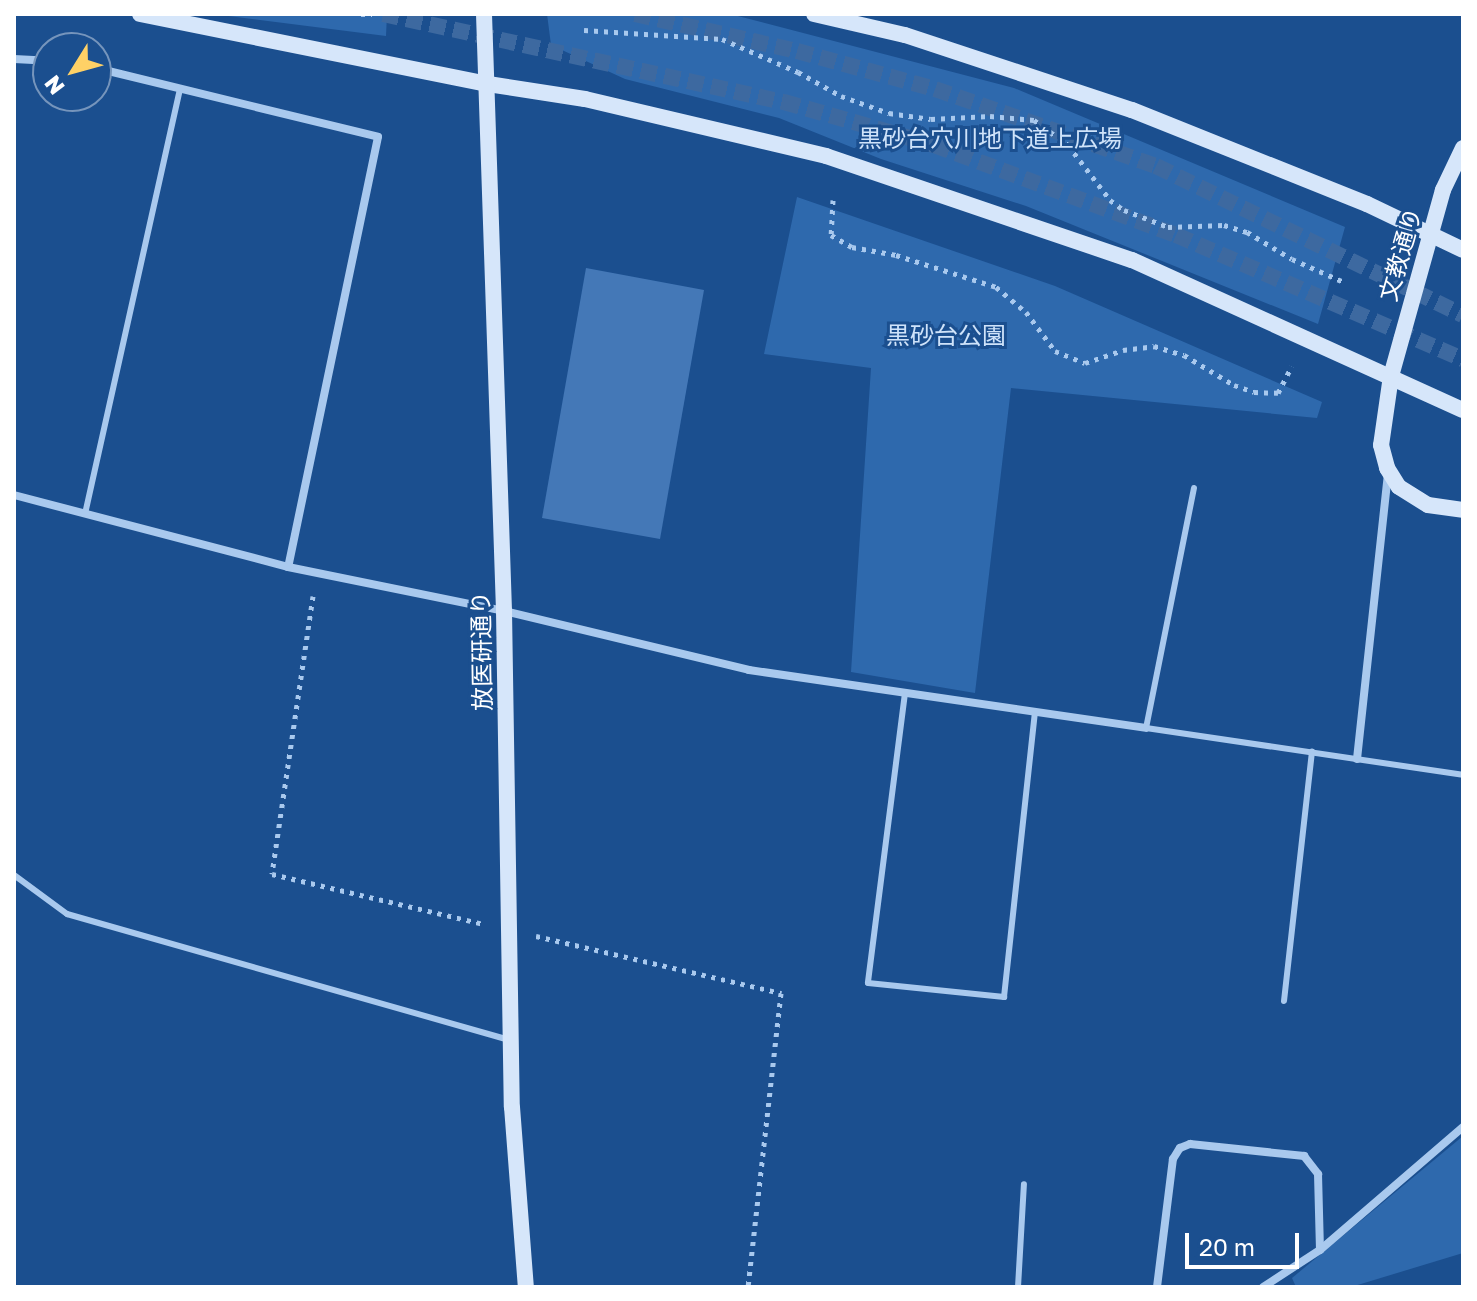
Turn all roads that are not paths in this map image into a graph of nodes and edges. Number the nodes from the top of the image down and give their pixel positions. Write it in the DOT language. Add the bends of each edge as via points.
graph roads {
  1 [pos="140,14"];
  2 [pos="484,14"];
  3 [pos="814,14"];
  4 [pos="112,72"];
  5 [pos="488,84"];
  6 [pos="180,88"];
  7 [pos="1463,148"];
  8 [pos="1431,235"];
  9 [pos="1463,250"];
  10 [pos="1391,376"];
  11 [pos="1463,410"];
  12 [pos="1389,470"];
  13 [pos="1194,488"];
  14 [pos="14,495"];
  15 [pos="1463,510"];
  16 [pos="85,514"];
  17 [pos="288,567"];
  18 [pos="504,611"];
  19 [pos="905,693"];
  20 [pos="1035,712"];
  21 [pos="1146,728"];
  22 [pos="1312,752"];
  23 [pos="1357,759"];
  24 [pos="1463,775"];
  25 [pos="15,877"];
  26 [pos="1284,1001"];
  27 [pos="512,1041"];
  28 [pos="1463,1127"];
  29 [pos="1024,1184"];
  30 [pos="1320,1250"];
  31 [pos="526,1287"];
  32 [pos="1018,1287"];
  33 [pos="1157,1287"];
  34 [pos="1263,1287"];
  1 -- 5 [label="street"];
  2 -- 5 [label="street, 放医研通り"];
  3 -- 8 [label="street" via="905,35 1132,110"];
  4 -- 6 [label="street"];
  5 -- 10 [label="street" via="585,99 826,156 1132,260"];
  5 -- 18 [label="street, 放医研通り"];
  6 -- 16 [label="lane"];
  6 -- 17 [label="street" via="378,137"];
  7 -- 8 [label="street, 文教通り" via="1443,190"];
  8 -- 9 [label="street"];
  8 -- 10 [label="street, 文教通り"];
  10 -- 11 [label="street"];
  10 -- 12 [label="street, 文教通り" via="1381,445"];
  12 -- 15 [label="street" via="1399,487 1428,505"];
  12 -- 23 [label="street"];
  13 -- 21 [label="lane"];
  14 -- 16 [label="street"];
  16 -- 17 [label="street"];
  17 -- 18 [label="street"];
  18 -- 19 [label="street" via="749,670"];
  18 -- 27 [label="street, 放医研通り"];
  19 -- 20 [label="street"];
  19 -- 20 [label="lane" via="868,983 1004,997"];
  20 -- 21 [label="street"];
  21 -- 22 [label="lane"];
  22 -- 23 [label="lane"];
  22 -- 26 [label="lane"];
  23 -- 24 [label="lane"];
  25 -- 27 [label="lane" via="67,914"];
  27 -- 31 [label="street, 放医研通り"];
  28 -- 30 [label="street"];
  29 -- 32 [label="lane"];
  30 -- 33 [label="street" via="1318,1174 1304,1156 1190,1144 1173,1159"];
  30 -- 34 [label="street"];
}
